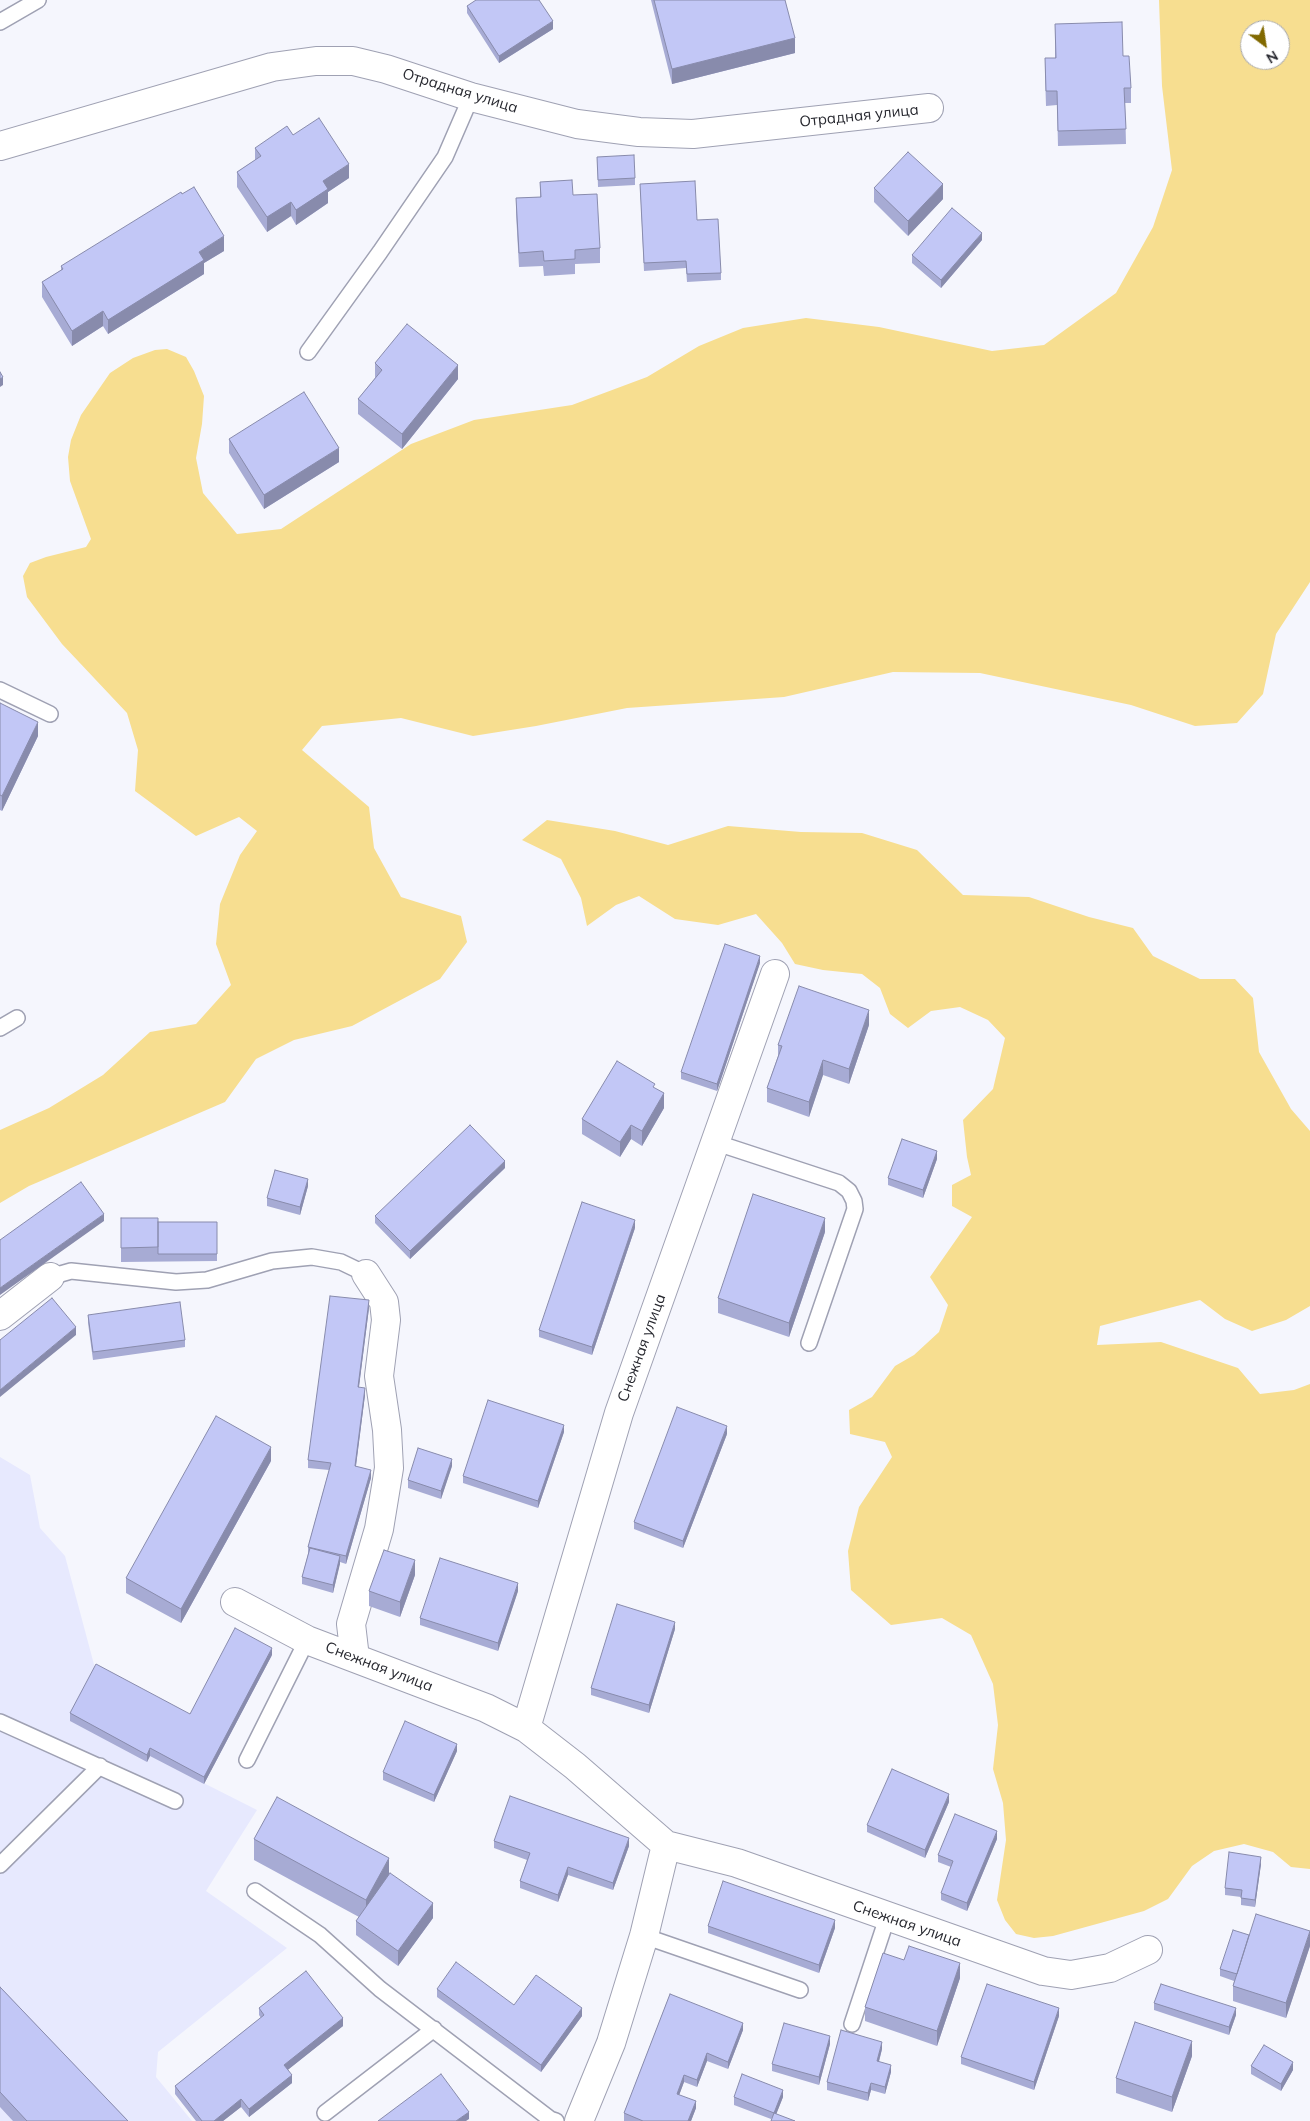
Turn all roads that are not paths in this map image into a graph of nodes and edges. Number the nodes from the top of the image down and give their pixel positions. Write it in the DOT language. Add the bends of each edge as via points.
graph roads {
  1 [pos="38,0"];
  2 [pos="0,22"];
  3 [pos="471,98"];
  4 [pos="929,108"];
  5 [pos="0,146"];
  6 [pos="308,352"];
  7 [pos="0,690"];
  8 [pos="50,714"];
  9 [pos="775,974"];
  10 [pos="17,1018"];
  11 [pos="0,1028"];
  12 [pos="714,1142"];
  13 [pos="366,1274"];
  14 [pos="50,1277"];
  15 [pos="0,1316"];
  16 [pos="810,1343"];
  17 [pos="234,1602"];
  18 [pos="307,1640"];
  19 [pos="355,1658"];
  20 [pos="0,1722"];
  21 [pos="526,1728"];
  22 [pos="247,1760"];
  23 [pos="100,1766"];
  24 [pos="175,1801"];
  25 [pos="666,1845"];
  26 [pos="0,1865"];
  27 [pos="254,1891"];
  28 [pos="887,1918"];
  29 [pos="644,1936"];
  30 [pos="1148,1950"];
  31 [pos="800,1990"];
  32 [pos="852,2024"];
  33 [pos="434,2029"];
  34 [pos="325,2113"];
  35 [pos="556,2121"];
  36 [pos="579,2121"];
  1 -- 2 [label="lane"];
  3 -- 4 [label="street, Отрадная улица" via="577,124 639,132 693,134"];
  3 -- 5 [label="street, Отрадная улица" via="386,69 353,62 316,61 272,67"];
  3 -- 6 [label="lane" via="440,165"];
  7 -- 8 [label="lane"];
  9 -- 12 [label="street, Снежная улица"];
  10 -- 11 [label="lane"];
  12 -- 16 [label="lane" via="839,1183 849,1191 854,1201 855,1209"];
  12 -- 21 [label="street, Снежная улица" via="619,1413"];
  13 -- 14 [label="lane" via="341,1262 312,1257 272,1261 207,1280 176,1282 72,1271"];
  13 -- 19 [label="street" via="384,1302 386,1320 378,1376 387,1430 389,1468 379,1529 352,1624"];
  14 -- 15 [label="street"];
  17 -- 18 [label="street, Снежная улица"];
  18 -- 19 [label="street, Снежная улица"];
  18 -- 22 [label="lane"];
  19 -- 21 [label="street, Снежная улица" via="486,1708"];
  20 -- 23 [label="lane"];
  21 -- 25 [label="street, Снежная улица"];
  23 -- 24 [label="lane"];
  23 -- 26 [label="lane"];
  25 -- 28 [label="street, Снежная улица" via="737,1863"];
  25 -- 29 [label="street"];
  27 -- 33 [label="lane" via="320,1935 380,1989"];
  28 -- 30 [label="street, Снежная улица" via="1043,1971 1071,1974 1110,1968"];
  28 -- 32 [label="lane"];
  29 -- 31 [label="lane"];
  29 -- 36 [label="street" via="611,2043"];
  33 -- 34 [label="lane"];
  33 -- 35 [label="lane"];
}
